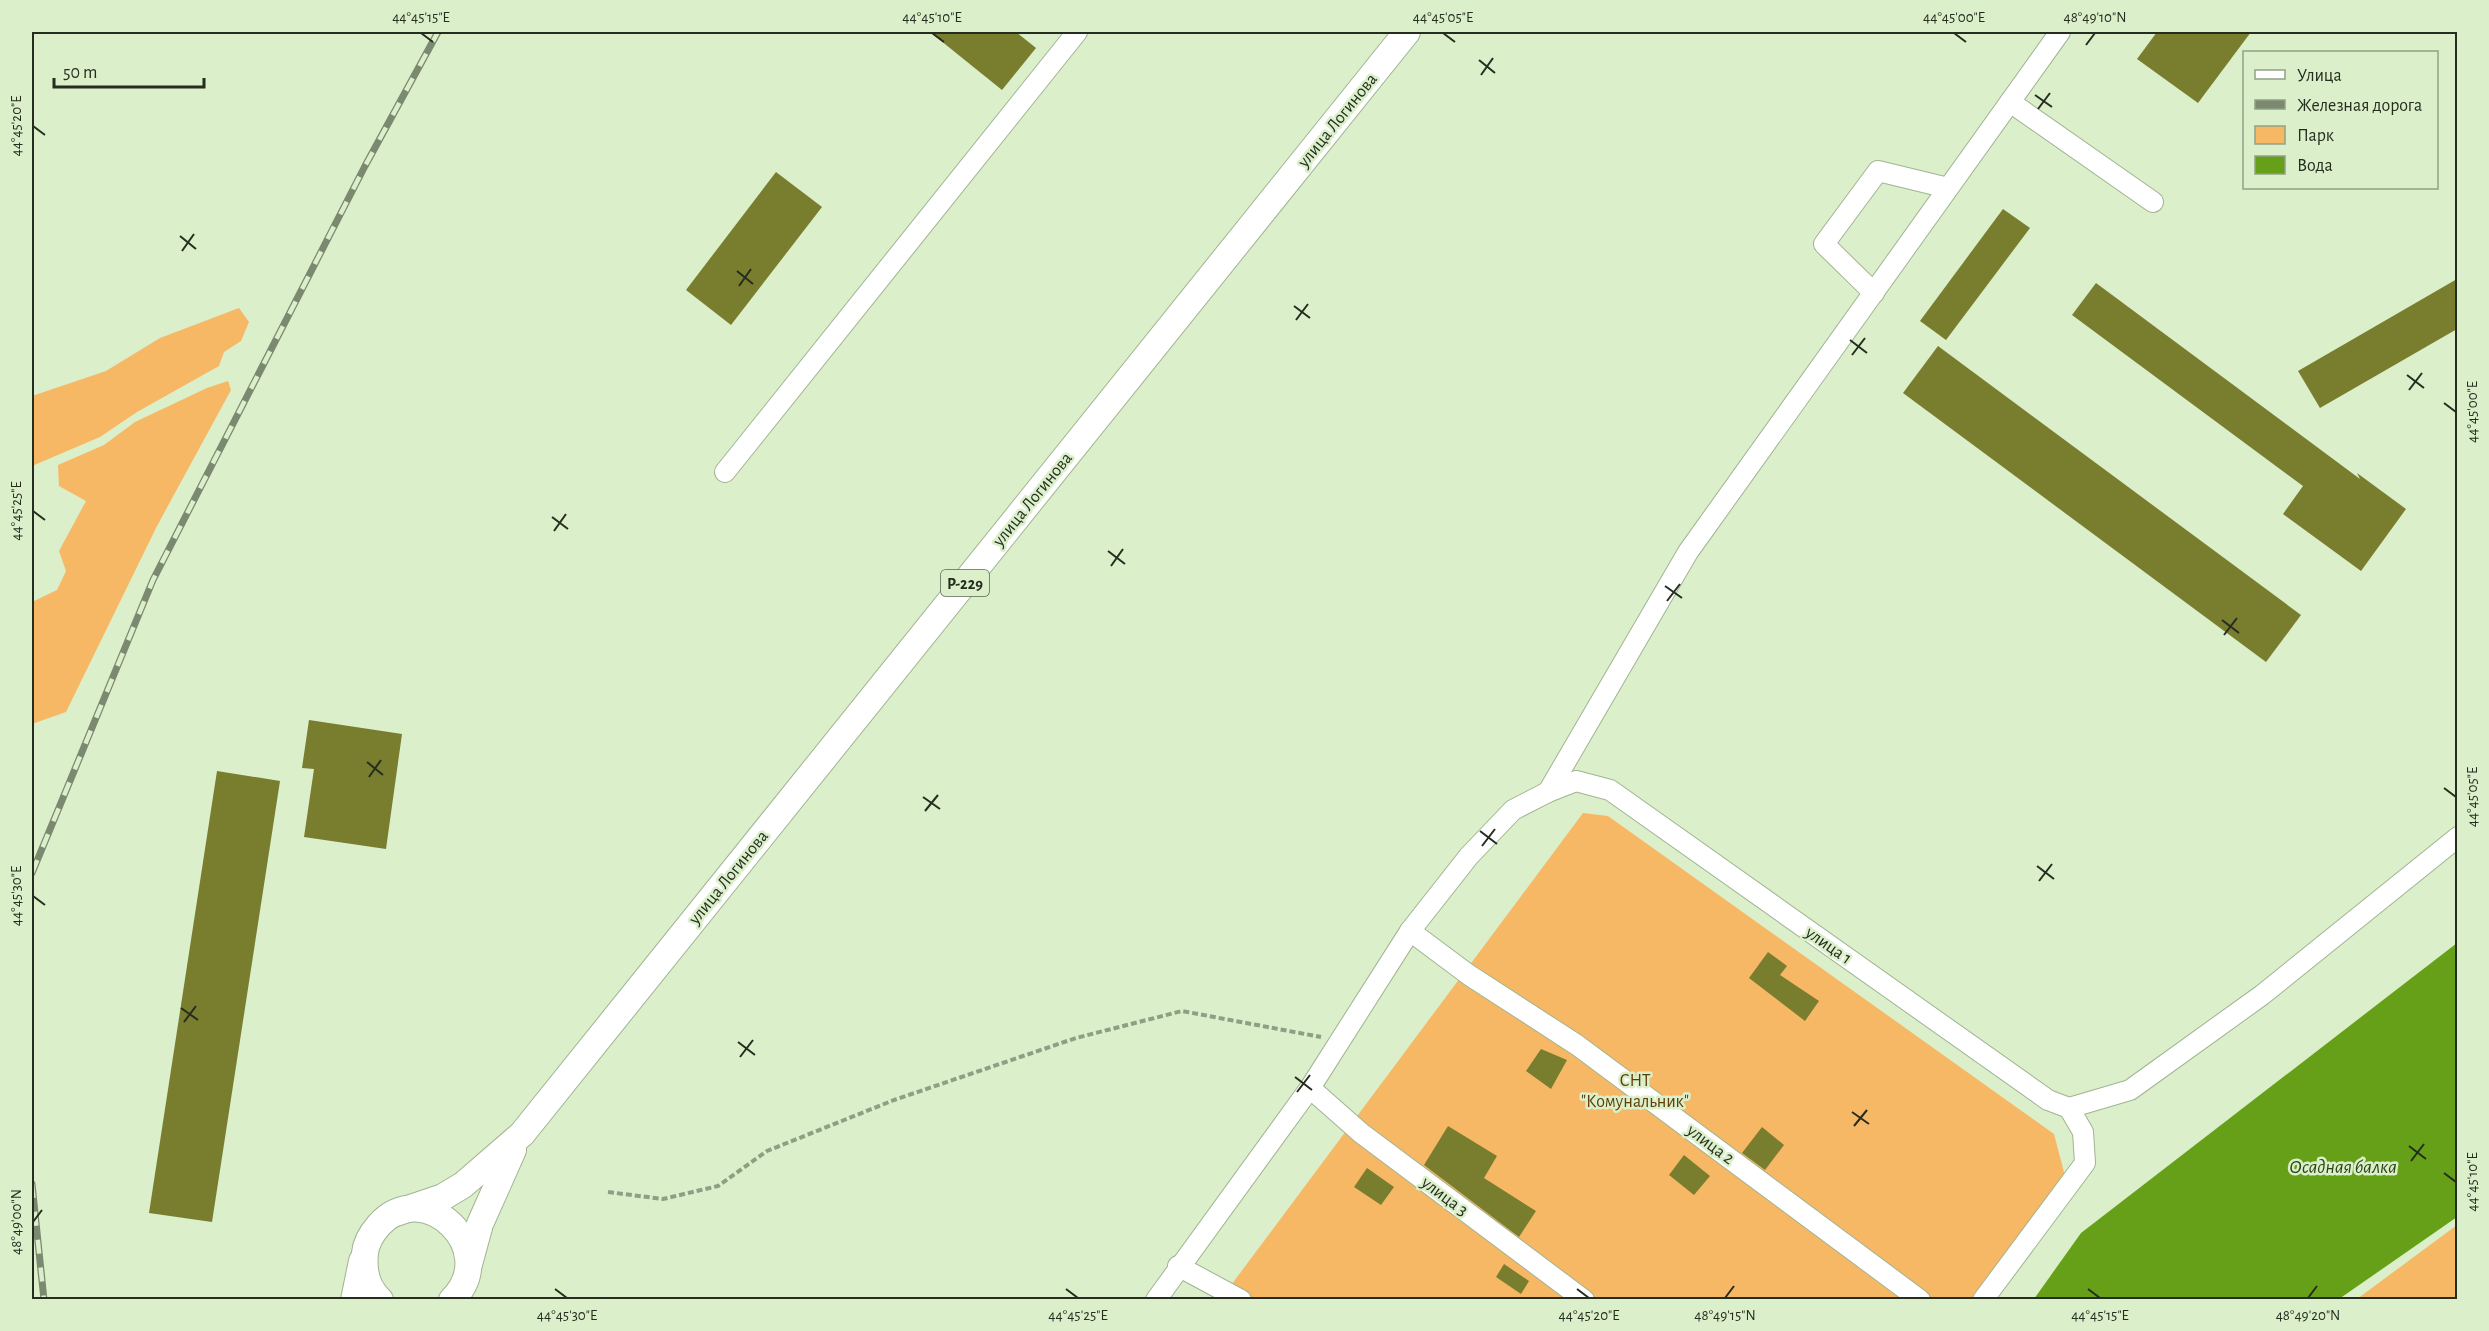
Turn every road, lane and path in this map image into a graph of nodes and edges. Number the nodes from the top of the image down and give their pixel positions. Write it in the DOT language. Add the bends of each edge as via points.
graph roads {
  1 [pos="1077,32"];
  2 [pos="1407,32"];
  3 [pos="2060,32"];
  4 [pos="2010,102"];
  5 [pos="1948,188"];
  6 [pos="2153,202"];
  7 [pos="1874,293"];
  8 [pos="725,472"];
  9 [pos="1548,792"];
  10 [pos="2457,837"];
  11 [pos="1410,931"];
  12 [pos="1341,1040"];
  13 [pos="1310,1088"];
  14 [pos="2069,1108"];
  15 [pos="522,1134"];
  16 [pos="608,1192"];
  17 [pos="393,1214"];
  18 [pos="365,1249"];
  19 [pos="1178,1266"];
  20 [pos="468,1267"];
  21 [pos="354,1299"];
  22 [pos="380,1299"];
  23 [pos="452,1299"];
  24 [pos="465,1299"];
  25 [pos="1156,1299"];
  26 [pos="1241,1299"];
  27 [pos="1584,1299"];
  28 [pos="1920,1299"];
  29 [pos="1983,1299"];
  1 -- 8 [label="street"];
  2 -- 15 [label="main road, улица Логинова / Р-229"];
  3 -- 4 [label="street"];
  4 -- 5 [label="street"];
  4 -- 6 [label="street"];
  5 -- 7 [label="street"];
  5 -- 7 [label="street" via="1878,171 1824,244"];
  7 -- 9 [label="street" via="1688,552"];
  9 -- 11 [label="street" via="1513,810 1469,855"];
  9 -- 14 [label="street, улица 1" via="1576,781 1610,790 2048,1100"];
  10 -- 14 [label="street" via="2262,995 2130,1090"];
  11 -- 12 [label="street"];
  11 -- 28 [label="street, улица 2" via="1469,975 1577,1045"];
  12 -- 13 [label="street"];
  12 -- 16 [label="path" via="1182,1011 1076,1038 894,1100 767,1151 718,1186 663,1199"];
  13 -- 19 [label="street"];
  13 -- 27 [label="street, улица 3" via="1361,1133"];
  14 -- 29 [label="street" via="2083,1132 2085,1163"];
  15 -- 17 [label="main road" via="463,1185 443,1197"];
  15 -- 20 [label="main road" via="488,1204"];
  17 -- 18 [label="main road" via="371,1234"];
  17 -- 20 [label="main road" via="420,1209 446,1219 464,1240"];
  18 -- 21 [label="main road"];
  18 -- 22 [label="main road" via="367,1281"];
  19 -- 25 [label="street"];
  19 -- 26 [label="street"];
  20 -- 23 [label="main road" via="465,1280"];
  20 -- 24 [label="main road"];
}
